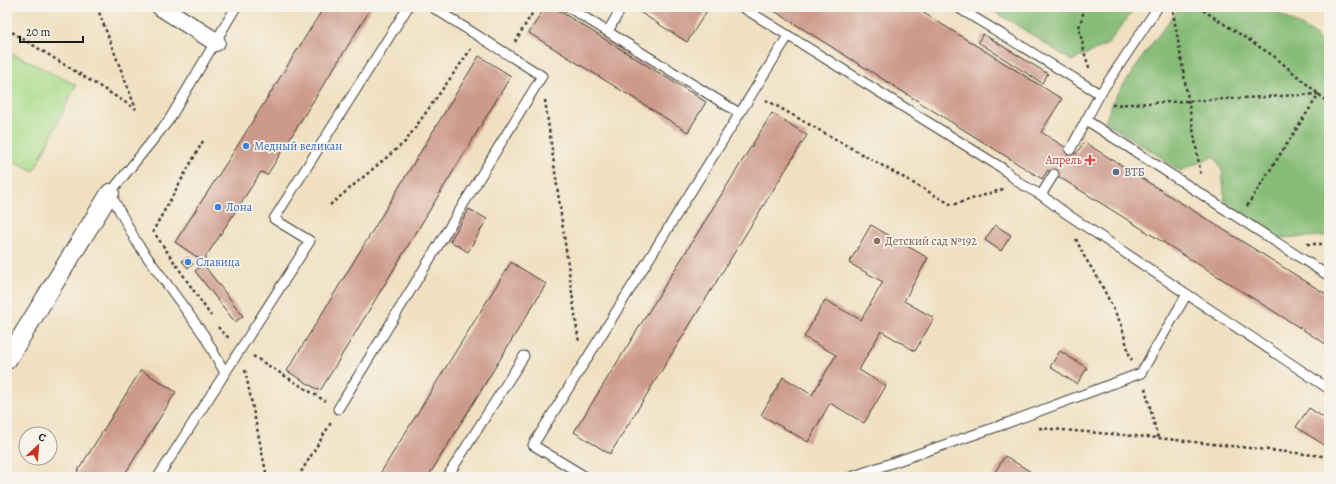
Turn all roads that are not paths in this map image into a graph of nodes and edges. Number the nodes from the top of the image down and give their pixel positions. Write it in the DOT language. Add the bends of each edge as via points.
graph roads {
  1 [pos="161,7"];
  2 [pos="236,7"];
  3 [pos="408,7"];
  4 [pos="432,7"];
  5 [pos="568,7"];
  6 [pos="622,7"];
  7 [pos="742,7"];
  8 [pos="956,7"];
  9 [pos="1158,7"];
  10 [pos="608,31"];
  11 [pos="788,36"];
  12 [pos="216,42"];
  13 [pos="1100,94"];
  14 [pos="739,114"];
  15 [pos="1086,120"];
  16 [pos="1070,150"];
  17 [pos="1054,174"];
  18 [pos="110,193"];
  19 [pos="1042,195"];
  20 [pos="1329,276"];
  21 [pos="1186,294"];
  22 [pos="524,356"];
  23 [pos="7,360"];
  24 [pos="225,373"];
  25 [pos="1329,389"];
  26 [pos="338,409"];
  27 [pos="158,477"];
  28 [pos="447,477"];
  29 [pos="586,477"];
  30 [pos="851,477"];
  1 -- 12 [label="street"];
  2 -- 12 [label="lane"];
  3 -- 24 [label="lane" via="274,218 310,241"];
  4 -- 26 [label="lane" via="542,76"];
  5 -- 10 [label="lane"];
  6 -- 10 [label="lane"];
  7 -- 11 [label="lane"];
  8 -- 13 [label="lane"];
  9 -- 13 [label="lane"];
  10 -- 14 [label="lane"];
  11 -- 14 [label="lane"];
  11 -- 19 [label="lane"];
  12 -- 18 [label="lane" via="168,120"];
  13 -- 15 [label="lane"];
  14 -- 29 [label="lane" via="533,445"];
  15 -- 16 [label="lane"];
  15 -- 20 [label="lane"];
  17 -- 19 [label="lane"];
  18 -- 23 [label="street"];
  18 -- 24 [label="lane" via="138,243 204,335"];
  19 -- 21 [label="lane"];
  21 -- 25 [label="lane"];
  21 -- 30 [label="lane" via="1141,373 1002,426"];
  22 -- 28 [label="lane"];
  24 -- 27 [label="lane"];
}
